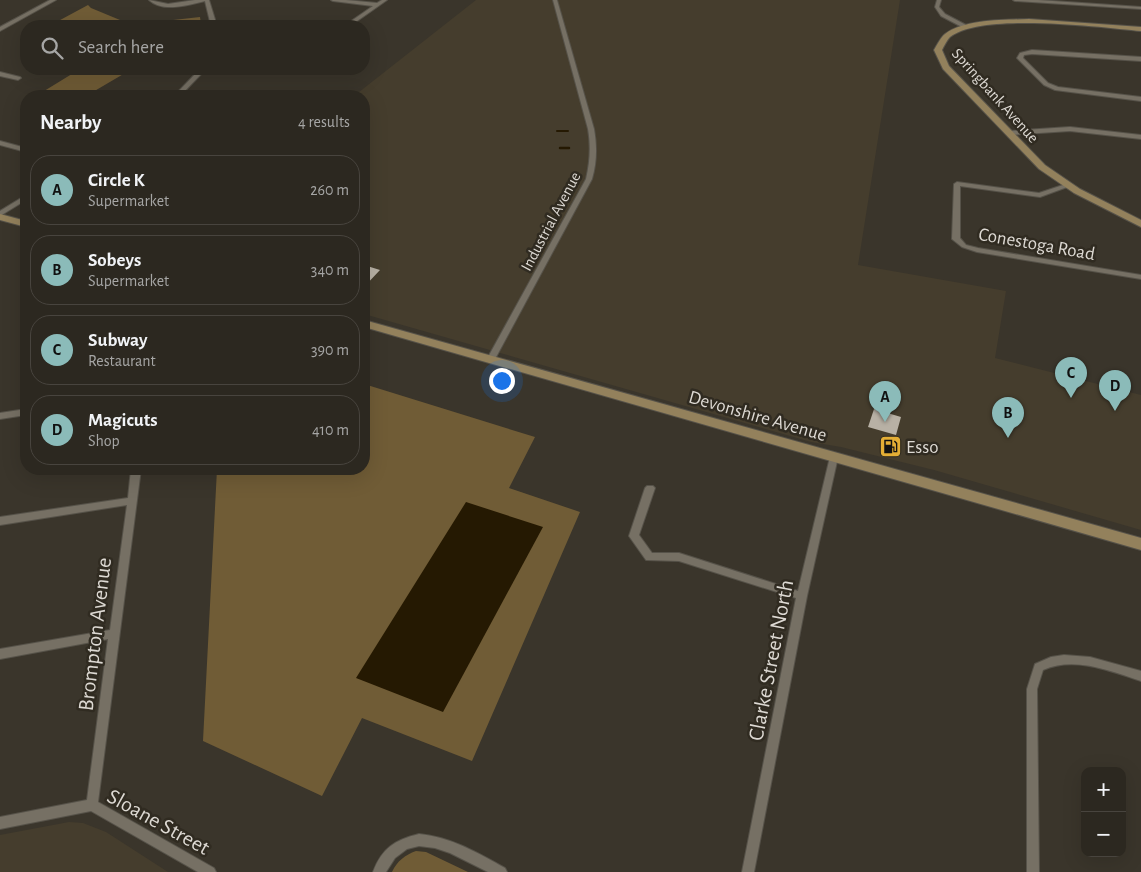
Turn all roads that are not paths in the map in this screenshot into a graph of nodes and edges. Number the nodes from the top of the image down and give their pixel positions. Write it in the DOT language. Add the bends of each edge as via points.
graph roads {
  1 [pos="54,0"];
  2 [pos="151,0"];
  3 [pos="203,0"];
  4 [pos="207,0"];
  5 [pos="333,0"];
  6 [pos="385,0"];
  7 [pos="555,0"];
  8 [pos="939,0"];
  9 [pos="1016,0"];
  10 [pos="376,5"];
  11 [pos="1141,8"];
  12 [pos="0,19"];
  13 [pos="212,20"];
  14 [pos="355,20"];
  15 [pos="13,22"];
  16 [pos="964,26"];
  17 [pos="0,29"];
  18 [pos="1141,29"];
  19 [pos="1141,59"];
  20 [pos="0,74"];
  21 [pos="196,75"];
  22 [pos="18,78"];
  23 [pos="183,90"];
  24 [pos="1141,99"];
  25 [pos="1009,133"];
  26 [pos="1141,137"];
  27 [pos="0,143"];
  28 [pos="20,148"];
  29 [pos="1068,185"];
  30 [pos="20,201"];
  31 [pos="0,215"];
  32 [pos="20,222"];
  33 [pos="1141,224"];
  34 [pos="1141,277"];
  35 [pos="370,325"];
  36 [pos="491,359"];
  37 [pos="20,413"];
  38 [pos="0,416"];
  39 [pos="834,457"];
  40 [pos="135,475"];
  41 [pos="650,488"];
  42 [pos="131,501"];
  43 [pos="0,522"];
  44 [pos="1141,544"];
  45 [pos="802,596"];
  46 [pos="112,634"];
  47 [pos="0,654"];
  48 [pos="1141,676"];
  49 [pos="92,805"];
  50 [pos="0,823"];
  51 [pos="191,867"];
  52 [pos="210,872"];
  53 [pos="379,872"];
  54 [pos="501,872"];
  55 [pos="748,872"];
  56 [pos="1032,872"];
  1 -- 15 [label="street"];
  2 -- 3 [label="street" via="166,5"];
  4 -- 13 [label="street"];
  5 -- 10 [label="street"];
  6 -- 10 [label="street"];
  7 -- 36 [label="street, Industrial Avenue" via="591,128 593,166 589,179"];
  8 -- 16 [label="street" via="938,7 943,14"];
  9 -- 11 [label="street"];
  10 -- 14 [label="street"];
  12 -- 15 [label="street"];
  15 -- 17 [label="street"];
  16 -- 18 [label="main road, Springbank Avenue" via="1010,21"];
  16 -- 25 [label="main road, Springbank Avenue" via="942,39 939,57"];
  19 -- 24 [label="street" via="1032,52 1022,54 1020,58 1054,88"];
  20 -- 22 [label="street"];
  21 -- 23 [label="street"];
  25 -- 26 [label="street" via="1070,129"];
  25 -- 29 [label="main road, Springbank Avenue" via="1042,167"];
  27 -- 28 [label="street"];
  29 -- 33 [label="main road, Springbank Avenue"];
  29 -- 34 [label="street, Conestoga Road" via="1040,195 957,184 956,238 964,246"];
  30 -- 31 [label="street"];
  31 -- 32 [label="main road"];
  35 -- 36 [label="main road, Devonshire Avenue"];
  36 -- 39 [label="main road, Devonshire Avenue"];
  37 -- 38 [label="street"];
  39 -- 44 [label="main road, Devonshire Avenue"];
  39 -- 45 [label="street, Clarke Street North"];
  40 -- 42 [label="street, Brompton Avenue"];
  41 -- 45 [label="street" via="634,536 649,557 679,557"];
  42 -- 43 [label="street"];
  42 -- 46 [label="street, Brompton Avenue"];
  45 -- 55 [label="street, Clarke Street North"];
  46 -- 47 [label="street"];
  46 -- 49 [label="street, Brompton Avenue"];
  48 -- 56 [label="street" via="1080,660 1049,661 1039,667 1032,689"];
  49 -- 50 [label="street, Sloane Street"];
  49 -- 51 [label="street, Sloane Street"];
  51 -- 52 [label="street, Sloane Street"];
  53 -- 54 [label="street" via="390,854 403,844 418,839 439,842"];
}
